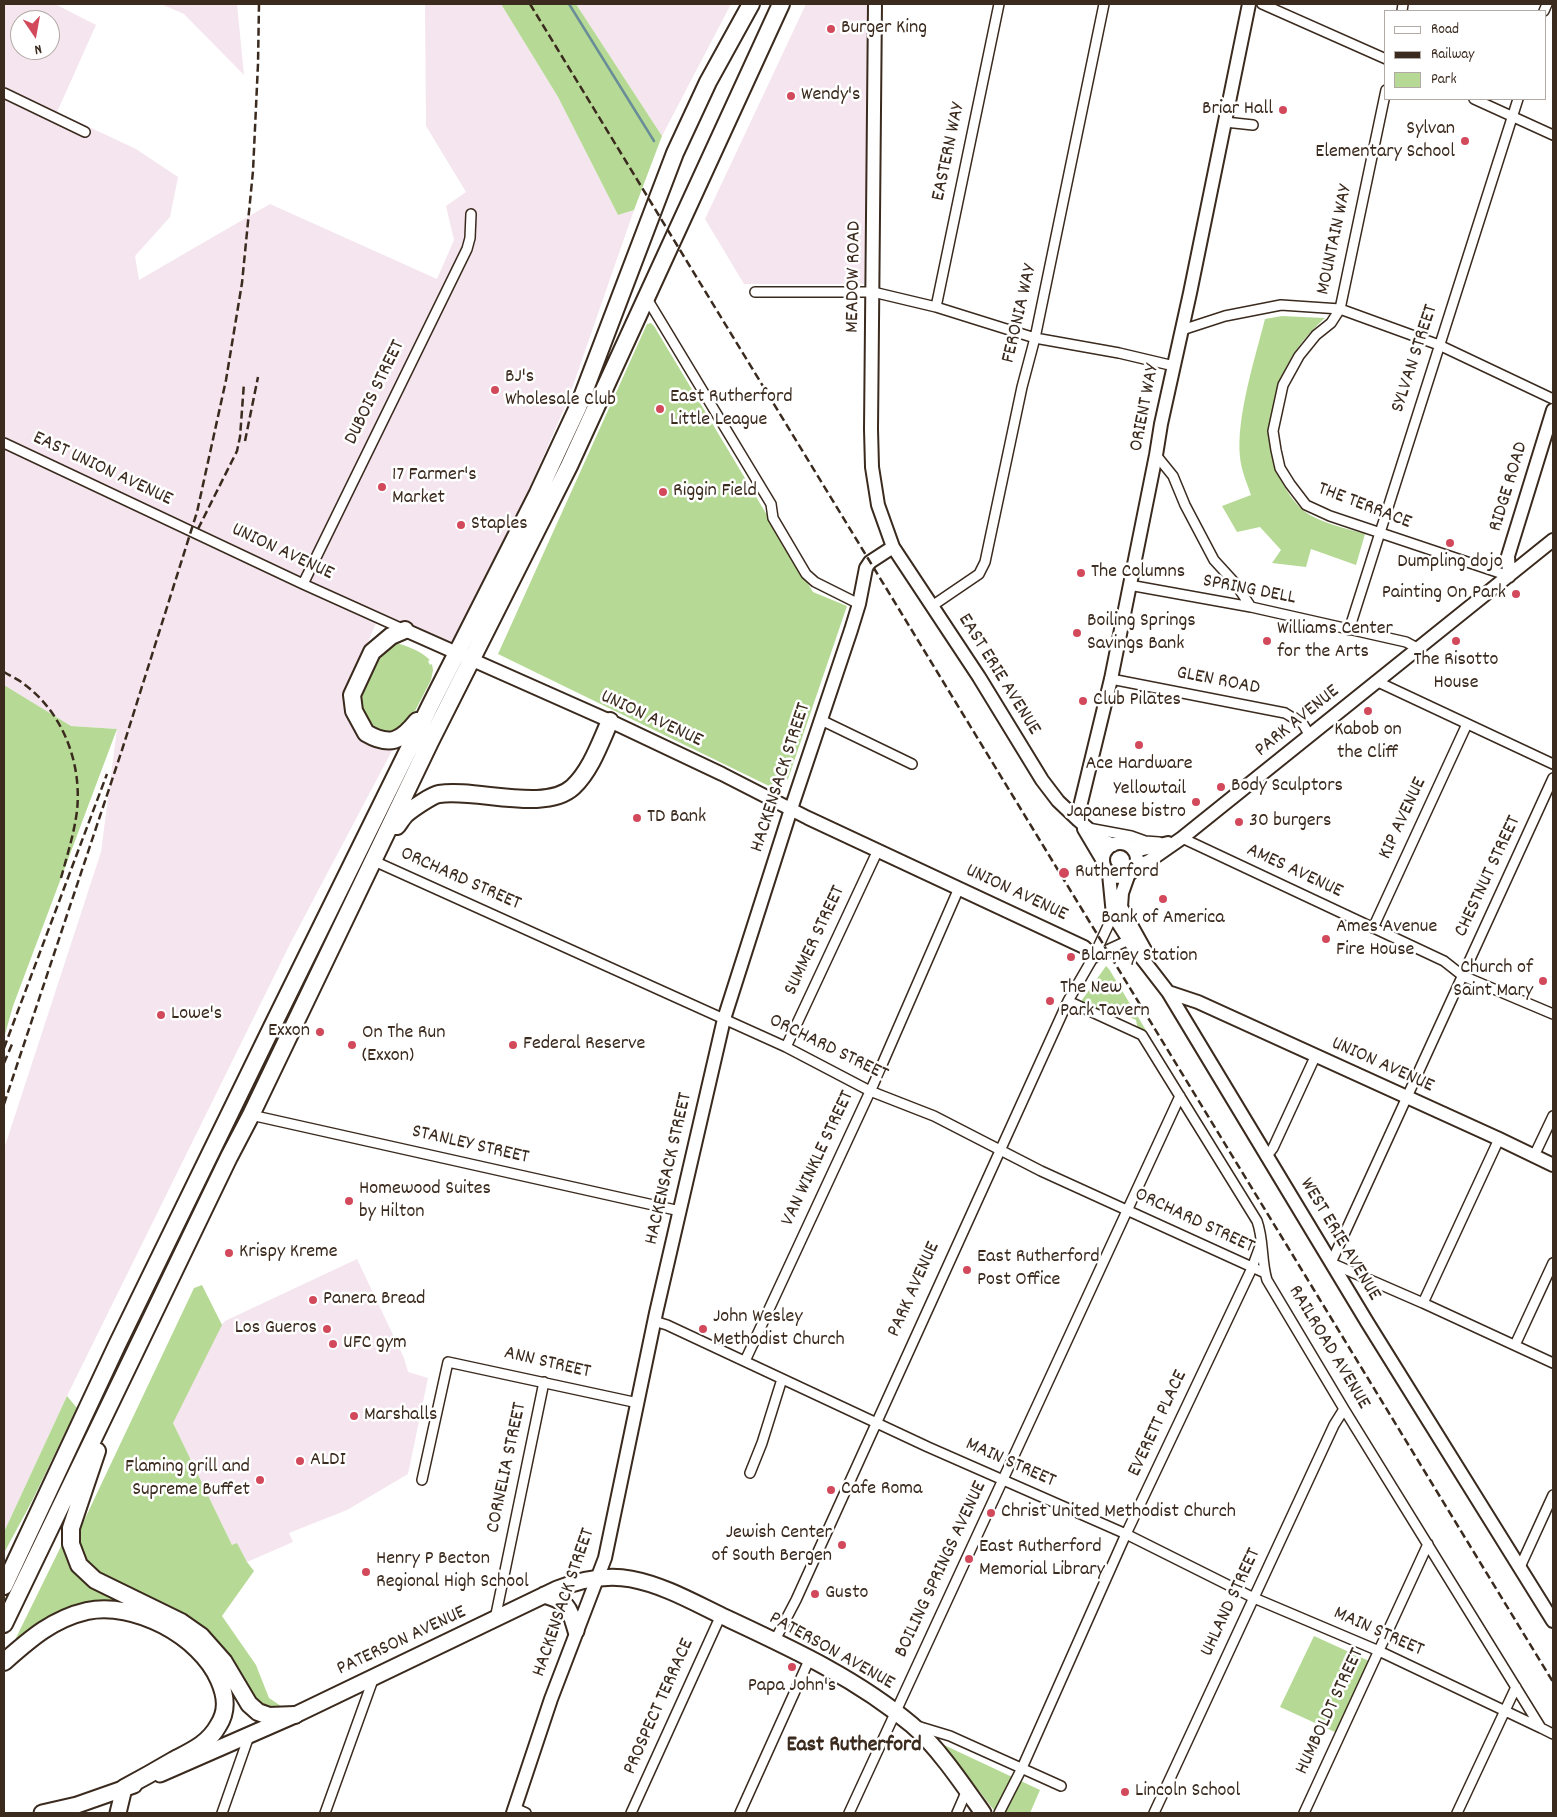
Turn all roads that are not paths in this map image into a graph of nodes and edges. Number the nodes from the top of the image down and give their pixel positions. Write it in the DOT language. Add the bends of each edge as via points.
graph roads {
  1 [pos="751,4"];
  2 [pos="781,4"];
  3 [pos="875,4"];
  4 [pos="999,4"];
  5 [pos="1104,4"];
  6 [pos="1249,4"];
  7 [pos="1262,4"];
  8 [pos="1384,58"];
  9 [pos="4,93"];
  10 [pos="1384,100"];
  11 [pos="1476,100"];
  12 [pos="1518,100"];
  13 [pos="1512,116"];
  14 [pos="1225,122"];
  15 [pos="1253,125"];
  16 [pos="85,132"];
  17 [pos="1553,135"];
  18 [pos="471,214"];
  19 [pos="755,292"];
  20 [pos="873,292"];
  21 [pos="646,296"];
  22 [pos="936,307"];
  23 [pos="1340,309"];
  24 [pos="1182,330"];
  25 [pos="1035,338"];
  26 [pos="1439,345"];
  27 [pos="1174,366"];
  28 [pos="1553,399"];
  29 [pos="1553,410"];
  30 [pos="4,443"];
  31 [pos="1156,455"];
  32 [pos="186,528"];
  33 [pos="1379,534"];
  34 [pos="1553,540"];
  35 [pos="893,547"];
  36 [pos="1509,576"];
  37 [pos="303,584"];
  38 [pos="1129,586"];
  39 [pos="859,604"];
  40 [pos="932,606"];
  41 [pos="1251,607"];
  42 [pos="405,630"];
  43 [pos="1349,630"];
  44 [pos="1419,649"];
  45 [pos="464,657"];
  46 [pos="1110,679"];
  47 [pos="1378,682"];
  48 [pos="431,704"];
  49 [pos="821,720"];
  50 [pos="610,721"];
  51 [pos="1468,724"];
  52 [pos="1310,736"];
  53 [pos="912,764"];
  54 [pos="1553,764"];
  55 [pos="1553,778"];
  56 [pos="791,809"];
  57 [pos="1077,819"];
  58 [pos="1088,828"];
  59 [pos="1177,840"];
  60 [pos="383,843"];
  61 [pos="1113,845"];
  62 [pos="1132,847"];
  63 [pos="878,850"];
  64 [pos="374,860"];
  65 [pos="1103,861"];
  66 [pos="1138,866"];
  67 [pos="1109,874"];
  68 [pos="1128,876"];
  69 [pos="959,888"];
  70 [pos="1117,911"];
  71 [pos="1373,928"];
  72 [pos="1129,940"];
  73 [pos="1094,956"];
  74 [pos="1463,976"];
  75 [pos="1168,992"];
  76 [pos="1068,1001"];
  77 [pos="1553,1014"];
  78 [pos="724,1019"];
  79 [pos="786,1047"];
  80 [pos="1315,1056"];
  81 [pos="870,1091"];
  82 [pos="1180,1096"];
  83 [pos="1408,1098"];
  84 [pos="252,1115"];
  85 [pos="1553,1116"];
  86 [pos="1499,1139"];
  87 [pos="1000,1151"];
  88 [pos="1266,1156"];
  89 [pos="1534,1156"];
  90 [pos="1553,1165"];
  91 [pos="680,1211"];
  92 [pos="1128,1211"];
  93 [pos="1262,1240"];
  94 [pos="1331,1263"];
  95 [pos="1553,1263"];
  96 [pos="1252,1268"];
  97 [pos="1265,1273"];
  98 [pos="1423,1302"];
  99 [pos="654,1321"];
  100 [pos="1515,1345"];
  101 [pos="745,1361"];
  102 [pos="1553,1363"];
  103 [pos="782,1379"];
  104 [pos="544,1382"];
  105 [pos="117,1388"];
  106 [pos="638,1403"];
  107 [pos="1344,1409"];
  108 [pos="876,1422"];
  109 [pos="750,1473"];
  110 [pos="422,1480"];
  111 [pos="1002,1480"];
  112 [pos="1553,1495"];
  113 [pos="1126,1534"];
  114 [pos="1428,1544"];
  115 [pos="1520,1567"];
  116 [pos="596,1578"];
  117 [pos="4,1585"];
  118 [pos="544,1595"];
  119 [pos="1254,1598"];
  120 [pos="721,1615"];
  121 [pos="495,1620"];
  122 [pos="1553,1621"];
  123 [pos="4,1624"];
  124 [pos="576,1631"];
  125 [pos="774,1642"];
  126 [pos="1379,1651"];
  127 [pos="810,1658"];
  128 [pos="4,1662"];
  129 [pos="374,1677"];
  130 [pos="1516,1687"];
  131 [pos="1505,1710"];
  132 [pos="895,1712"];
  133 [pos="295,1715"];
  134 [pos="912,1725"];
  135 [pos="1541,1728"];
  136 [pos="1553,1734"];
  137 [pos="249,1736"];
  138 [pos="1022,1768"];
  139 [pos="1060,1786"];
  140 [pos="124,1788"];
  141 [pos="967,1790"];
  142 [pos="90,1808"];
  143 [pos="518,1811"];
  144 [pos="42,1813"];
  145 [pos="118,1813"];
  146 [pos="222,1813"];
  147 [pos="324,1813"];
  148 [pos="631,1813"];
  149 [pos="740,1813"];
  150 [pos="849,1813"];
  151 [pos="957,1813"];
  152 [pos="983,1813"];
  153 [pos="999,1813"];
  154 [pos="1154,1813"];
  155 [pos="1304,1813"];
  156 [pos="1458,1813"];
  1 -- 45 [label="highway" via="675,153 579,405 507,556"];
  2 -- 21 [label="highway"];
  3 -- 20 [label="main road, MEADOW ROAD"];
  4 -- 22 [label="street, EASTERN WAY"];
  5 -- 25 [label="street, FERONIA WAY"];
  6 -- 14 [label="main road, ORIENT WAY"];
  7 -- 8 [label="street"];
  9 -- 16 [label="street"];
  10 -- 23 [label="street, MOUNTAIN WAY"];
  11 -- 13 [label="street"];
  12 -- 13 [label="street, SYLVAN STREET"];
  13 -- 17 [label="street"];
  13 -- 26 [label="street, SYLVAN STREET"];
  14 -- 15 [label="street"];
  14 -- 24 [label="main road, ORIENT WAY"];
  18 -- 37 [label="street, DUBOIS STREET" via="467,249"];
  19 -- 20 [label="street"];
  20 -- 22 [label="street"];
  20 -- 35 [label="main road, MEADOW ROAD" via="872,467 878,506"];
  21 -- 39 [label="street" via="771,504 774,518 806,574 815,582"];
  21 -- 45 [label="highway" via="569,466"];
  22 -- 25 [label="street"];
  23 -- 24 [label="street" via="1281,305 1225,316"];
  23 -- 26 [label="street"];
  23 -- 33 [label="street, THE TERRACE" via="1331,323 1298,356 1283,385 1273,431 1276,450 1280,468 1306,505"];
  24 -- 27 [label="main road, ORIENT WAY"];
  25 -- 27 [label="street"];
  25 -- 40 [label="street, FERONIA WAY" via="985,562 979,574"];
  26 -- 28 [label="street"];
  26 -- 33 [label="street, SYLVAN STREET"];
  27 -- 31 [label="main road, ORIENT WAY"];
  29 -- 36 [label="main road, RIDGE ROAD" via="1508,556"];
  30 -- 32 [label="street, EAST UNION AVENUE"];
  31 -- 38 [label="main road, ORIENT WAY"];
  31 -- 41 [label="street" via="1173,476 1214,560"];
  32 -- 37 [label="street, UNION AVENUE"];
  33 -- 36 [label="street, THE TERRACE"];
  33 -- 43 [label="street, SYLVAN STREET"];
  34 -- 36 [label="main road, PARK AVENUE"];
  35 -- 39 [label="main road, HACKENSACK STREET" via="866,568"];
  35 -- 40 [label="main road, EAST ERIE AVENUE"];
  36 -- 44 [label="main road, PARK AVENUE"];
  37 -- 42 [label="street, UNION AVENUE"];
  38 -- 41 [label="street, SPRING DELL"];
  38 -- 46 [label="main road, ORIENT WAY"];
  39 -- 49 [label="main road, HACKENSACK STREET"];
  40 -- 57 [label="main road, EAST ERIE AVENUE" via="1042,780"];
  41 -- 43 [label="street, SPRING DELL"];
  42 -- 45 [label="main road, UNION AVENUE"];
  42 -- 48 [label="highway" via="391,636 372,652 352,695 354,711 366,733 384,740 397,740 408,733"];
  43 -- 44 [label="street, SPRING DELL" via="1406,642"];
  44 -- 47 [label="main road, PARK AVENUE"];
  45 -- 48 [label="highway"];
  45 -- 50 [label="main road, UNION AVENUE"];
  45 -- 60 [label="highway"];
  46 -- 52 [label="street, GLEN ROAD" via="1286,713 1303,724"];
  46 -- 57 [label="main road, ORIENT WAY"];
  47 -- 51 [label="street"];
  47 -- 52 [label="main road, PARK AVENUE"];
  48 -- 117 [label="highway" via="117,1345"];
  49 -- 53 [label="street"];
  49 -- 56 [label="main road, HACKENSACK STREET"];
  50 -- 56 [label="main road, UNION AVENUE"];
  50 -- 60 [label="highway" via="590,764 572,788 550,798 437,794 407,814"];
  51 -- 54 [label="street"];
  51 -- 71 [label="street, KIP AVENUE"];
  52 -- 59 [label="main road, PARK AVENUE"];
  55 -- 74 [label="street, CHESTNUT STREET"];
  56 -- 63 [label="main road, UNION AVENUE"];
  56 -- 78 [label="main road, HACKENSACK STREET"];
  57 -- 58 [label="main road, EAST ERIE AVENUE"];
  57 -- 65 [label="main road, EAST ERIE AVENUE"];
  58 -- 59 [label="street" via="1145,841"];
  58 -- 61 [label="main road, EAST ERIE AVENUE"];
  59 -- 62 [label="main road, PARK AVENUE" via="1148,848"];
  59 -- 66 [label="main road, PARK AVENUE"];
  59 -- 71 [label="street, AMES AVENUE"];
  60 -- 64 [label="highway"];
  61 -- 62 [label="main road" via="1125,843"];
  61 -- 65 [label="main road" via="1106,851"];
  62 -- 66 [label="main road"];
  63 -- 69 [label="main road, UNION AVENUE"];
  63 -- 79 [label="street, SUMMER STREET"];
  64 -- 78 [label="street, ORCHARD STREET"];
  64 -- 84 [label="highway"];
  65 -- 67 [label="main road"];
  66 -- 68 [label="main road"];
  67 -- 68 [label="main road" via="1117,878"];
  67 -- 70 [label="main road, WEST ERIE AVENUE"];
  68 -- 70 [label="main road"];
  69 -- 73 [label="main road, UNION AVENUE" via="1084,947"];
  69 -- 81 [label="street, VAN WINKLE STREET"];
  70 -- 72 [label="main road, WEST ERIE AVENUE"];
  70 -- 73 [label="street, PARK AVENUE"];
  70 -- 75 [label="main road"];
  71 -- 74 [label="street, AMES AVENUE" via="1444,962"];
  72 -- 73 [label="street"];
  72 -- 75 [label="main road, WEST ERIE AVENUE"];
  73 -- 76 [label="street, PARK AVENUE"];
  74 -- 77 [label="street, AMES AVENUE"];
  74 -- 83 [label="street, CHESTNUT STREET"];
  75 -- 80 [label="main road, UNION AVENUE" via="1198,1002"];
  75 -- 88 [label="main road, WEST ERIE AVENUE"];
  76 -- 82 [label="street, RAILROAD AVENUE" via="1142,1035"];
  76 -- 87 [label="street, PARK AVENUE"];
  78 -- 79 [label="street, ORCHARD STREET"];
  78 -- 91 [label="main road, HACKENSACK STREET"];
  79 -- 81 [label="street, ORCHARD STREET"];
  80 -- 83 [label="main road, UNION AVENUE"];
  80 -- 88 [label="street" via="1273,1148"];
  81 -- 87 [label="street, ORCHARD STREET" via="934,1116"];
  81 -- 101 [label="street, VAN WINKLE STREET"];
  82 -- 92 [label="street, BOILING SPRINGS AVENUE"];
  82 -- 93 [label="street, RAILROAD AVENUE" via="1257,1221"];
  83 -- 86 [label="main road, UNION AVENUE"];
  83 -- 94 [label="street, CHESTNUT STREET"];
  84 -- 91 [label="street, STANLEY STREET"];
  84 -- 105 [label="highway"];
  85 -- 89 [label="street"];
  86 -- 89 [label="main road, UNION AVENUE"];
  86 -- 98 [label="street"];
  87 -- 92 [label="street, ORCHARD STREET"];
  87 -- 108 [label="street, PARK AVENUE"];
  88 -- 94 [label="main road, WEST ERIE AVENUE"];
  89 -- 90 [label="main road, UNION AVENUE"];
  91 -- 99 [label="main road, HACKENSACK STREET"];
  92 -- 96 [label="street, ORCHARD STREET"];
  92 -- 111 [label="street, BOILING SPRINGS AVENUE"];
  93 -- 96 [label="street, EVERETT PLACE"];
  93 -- 97 [label="street, RAILROAD AVENUE"];
  94 -- 98 [label="street"];
  94 -- 115 [label="main road, WEST ERIE AVENUE"];
  95 -- 100 [label="street"];
  96 -- 97 [label="street, ORCHARD STREET"];
  96 -- 113 [label="street, EVERETT PLACE"];
  97 -- 107 [label="street, RAILROAD AVENUE"];
  98 -- 100 [label="street"];
  99 -- 101 [label="street, MAIN STREET"];
  99 -- 106 [label="main road, HACKENSACK STREET"];
  100 -- 102 [label="street"];
  101 -- 103 [label="street, MAIN STREET"];
  103 -- 108 [label="street, MAIN STREET"];
  103 -- 109 [label="street"];
  104 -- 106 [label="street, ANN STREET"];
  104 -- 110 [label="street, ANN STREET" via="448,1362"];
  104 -- 121 [label="street, CORNELIA STREET"];
  105 -- 123 [label="highway"];
  105 -- 133 [label="highway" via="72,1528 71,1544 76,1559 95,1580 181,1622 201,1636 224,1662 258,1712 269,1716"];
  106 -- 116 [label="main road, HACKENSACK STREET" via="604,1558"];
  107 -- 114 [label="street, RAILROAD AVENUE"];
  107 -- 119 [label="street, UHLAND STREET"];
  108 -- 111 [label="street, MAIN STREET"];
  108 -- 125 [label="street, PARK AVENUE"];
  111 -- 113 [label="street, MAIN STREET"];
  111 -- 132 [label="street, BOILING SPRINGS AVENUE"];
  112 -- 115 [label="street"];
  113 -- 119 [label="street, MAIN STREET"];
  113 -- 138 [label="street, EVERETT PLACE"];
  114 -- 126 [label="street, HUMBOLDT STREET"];
  114 -- 130 [label="street, RAILROAD AVENUE"];
  115 -- 122 [label="main road, WEST ERIE AVENUE"];
  116 -- 118 [label="main road, PATERSON AVENUE"];
  116 -- 120 [label="main road, PATERSON AVENUE" via="630,1578 654,1585"];
  116 -- 124 [label="main road, HACKENSACK STREET"];
  118 -- 121 [label="main road, PATERSON AVENUE"];
  118 -- 124 [label="main road" via="561,1600 567,1606"];
  119 -- 126 [label="street, MAIN STREET"];
  119 -- 154 [label="street, UHLAND STREET"];
  120 -- 125 [label="main road, PATERSON AVENUE"];
  120 -- 148 [label="street, PROSPECT TERRACE"];
  121 -- 129 [label="main road, PATERSON AVENUE"];
  124 -- 143 [label="main road, HACKENSACK STREET" via="551,1699"];
  125 -- 127 [label="main road, PATERSON AVENUE"];
  126 -- 131 [label="street, MAIN STREET"];
  126 -- 155 [label="street, HUMBOLDT STREET"];
  127 -- 132 [label="main road, PATERSON AVENUE" via="863,1688"];
  127 -- 149 [label="street"];
  128 -- 140 [label="highway" via="45,1628 88,1611 128,1612 180,1635 201,1652 224,1690 226,1710 218,1726 197,1748"];
  129 -- 133 [label="main road, PATERSON AVENUE"];
  129 -- 147 [label="street"];
  130 -- 131 [label="street"];
  130 -- 135 [label="street, RAILROAD AVENUE"];
  131 -- 135 [label="street, MAIN STREET"];
  131 -- 156 [label="street"];
  132 -- 134 [label="main road, PATERSON AVENUE"];
  132 -- 150 [label="street, BOILING SPRINGS AVENUE"];
  133 -- 137 [label="main road, PATERSON AVENUE"];
  134 -- 138 [label="street" via="950,1736"];
  134 -- 141 [label="main road, PATERSON AVENUE"];
  135 -- 136 [label="street"];
  137 -- 140 [label="main road, PATERSON AVENUE"];
  137 -- 146 [label="street"];
  138 -- 139 [label="street"];
  138 -- 153 [label="street, EVERETT PLACE"];
  140 -- 142 [label="main road, PATERSON AVENUE"];
  140 -- 145 [label="main road"];
  141 -- 151 [label="street"];
  141 -- 152 [label="main road, PATERSON AVENUE"];
  142 -- 144 [label="main road, PATERSON AVENUE"];
}
